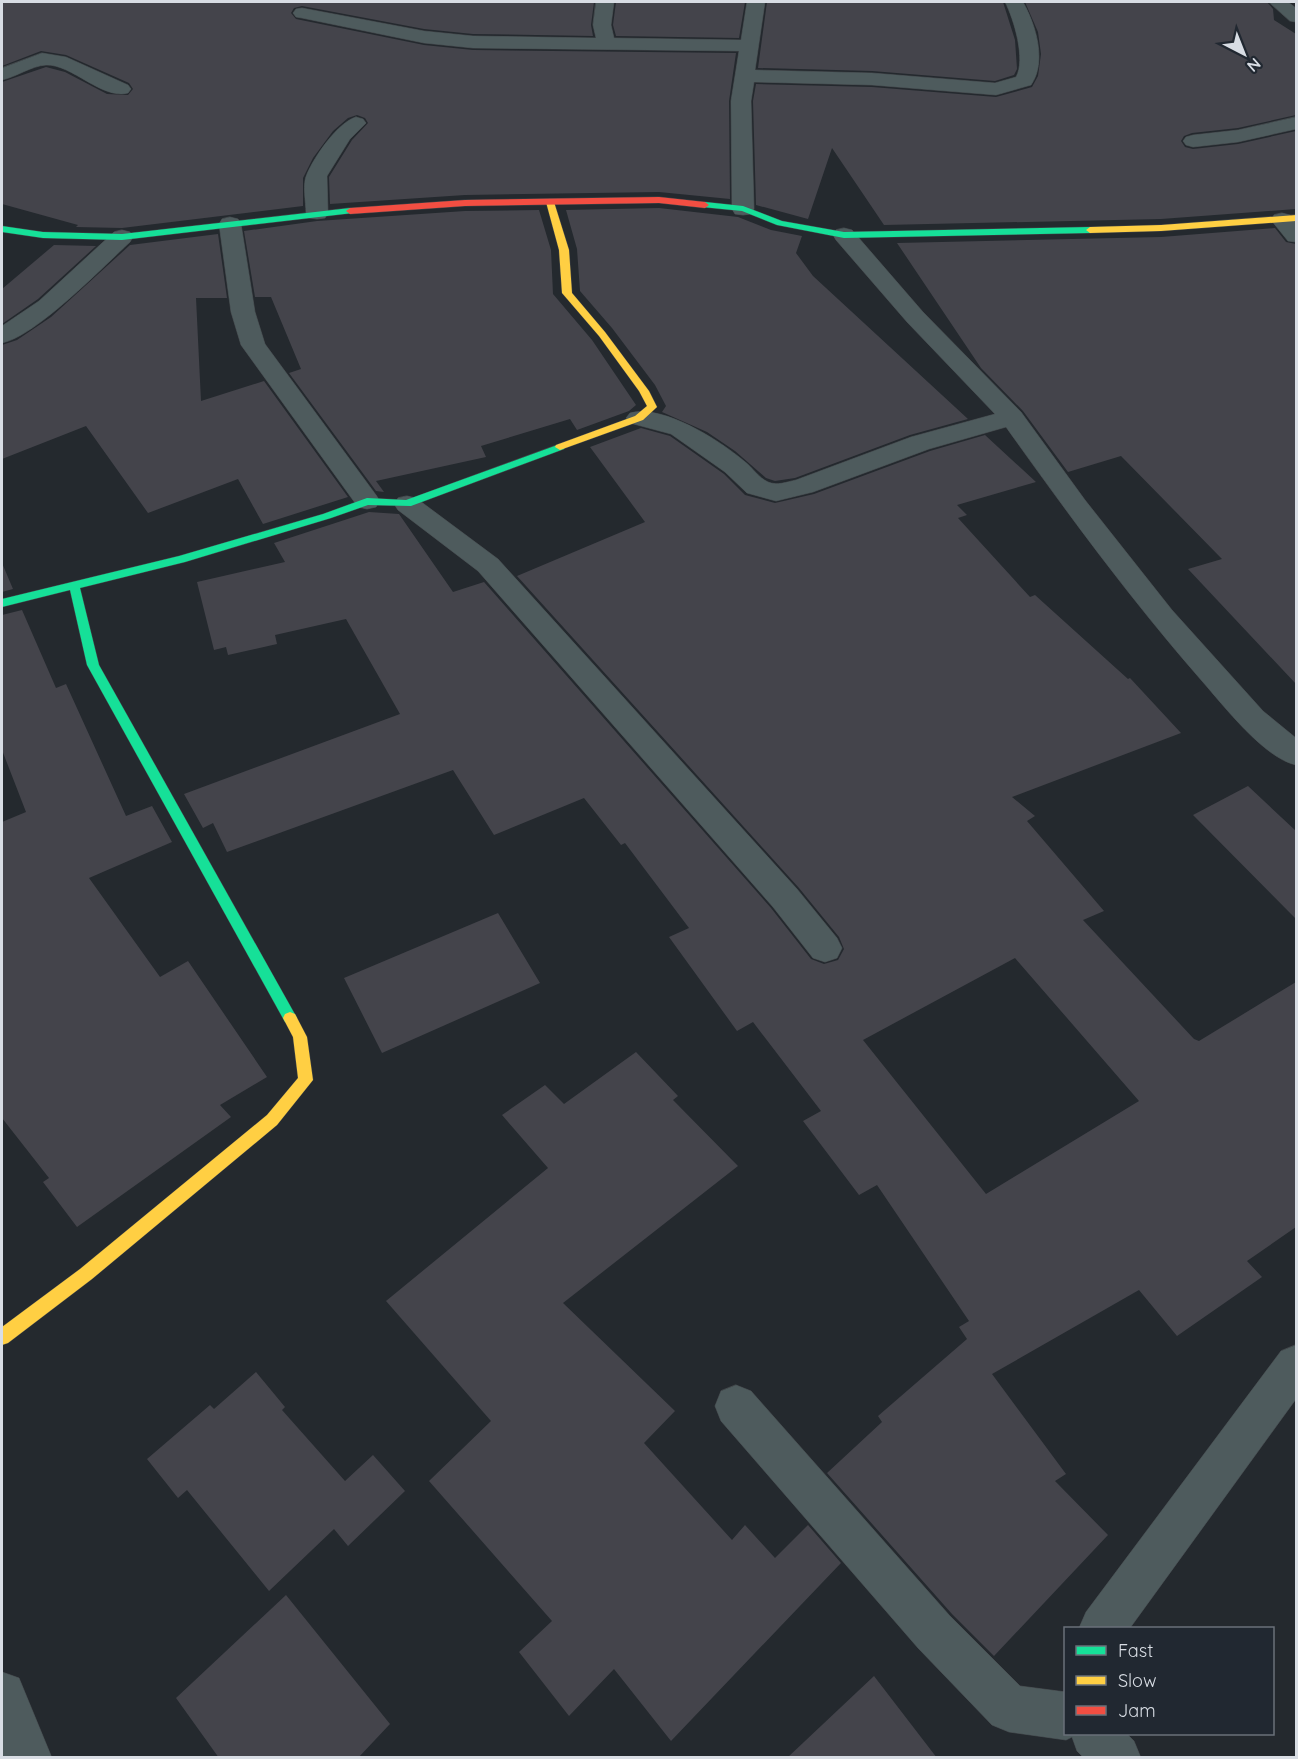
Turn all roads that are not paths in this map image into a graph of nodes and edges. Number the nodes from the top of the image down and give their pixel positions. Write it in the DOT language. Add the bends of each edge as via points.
graph roads {
  1 [pos="313,2"];
  2 [pos="605,2"];
  3 [pos="756,2"];
  4 [pos="1014,2"];
  5 [pos="1278,2"];
  6 [pos="1296,17"];
  7 [pos="606,43"];
  8 [pos="750,46"];
  9 [pos="2,74"];
  10 [pos="745,76"];
  11 [pos="122,89"];
  12 [pos="356,123"];
  13 [pos="1296,123"];
  14 [pos="1193,141"];
  15 [pos="550,202"];
  16 [pos="743,209"];
  17 [pos="318,213"];
  18 [pos="230,225"];
  19 [pos="1292,225"];
  20 [pos="2,229"];
  21 [pos="844,235"];
  22 [pos="122,237"];
  23 [pos="2,336"];
  24 [pos="1012,417"];
  25 [pos="639,418"];
  26 [pos="368,501"];
  27 [pos="406,504"];
  28 [pos="74,585"];
  29 [pos="2,603"];
  30 [pos="1296,754"];
  31 [pos="825,948"];
  32 [pos="2,1338"];
  33 [pos="1296,1365"];
  34 [pos="736,1406"];
  35 [pos="1103,1627"];
  36 [pos="2,1695"];
  37 [pos="1064,1716"];
  38 [pos="1095,1735"];
  39 [pos="28,1758"];
  40 [pos="1117,1758"];
  1 -- 7 [label="street" via="302,13 424,37 473,42"];
  2 -- 7 [label="street" via="602,25"];
  3 -- 8 [label="street"];
  4 -- 10 [label="street" via="1020,13 1030,70 1024,81 1009,86 996,89 872,79"];
  5 -- 6 [label="street"];
  7 -- 8 [label="street"];
  8 -- 10 [label="street"];
  9 -- 11 [label="street" via="42,59 59,61"];
  10 -- 16 [label="street" via="741,100"];
  12 -- 17 [label="street" via="342,135 316,176"];
  13 -- 14 [label="street"];
  15 -- 16 [label="street" via="659,200"];
  15 -- 17 [label="street" via="465,203"];
  15 -- 25 [label="street" via="564,250 567,293 644,391 652,407"];
  16 -- 21 [label="street" via="780,223"];
  17 -- 18 [label="street"];
  18 -- 22 [label="street"];
  18 -- 26 [label="street" via="243,312 253,345"];
  19 -- 21 [label="street"];
  20 -- 22 [label="street" via="43,235"];
  21 -- 24 [label="street" via="915,317"];
  22 -- 23 [label="street" via="47,306"];
  24 -- 25 [label="street" via="920,443 776,493 756,487 734,466 680,429"];
  24 -- 30 [label="street" via="1162,617 1252,719"];
  25 -- 27 [label="street"];
  26 -- 27 [label="street"];
  26 -- 28 [label="street" via="181,559"];
  27 -- 31 [label="street" via="488,565"];
  28 -- 29 [label="street"];
  28 -- 32 [label="street" via="93,665 300,1037 306,1080 272,1120"];
  33 -- 35 [label="street"];
  34 -- 37 [label="street" via="934,1632 1009,1708"];
  36 -- 39 [label="street"];
  38 -- 40 [label="street"];
}
